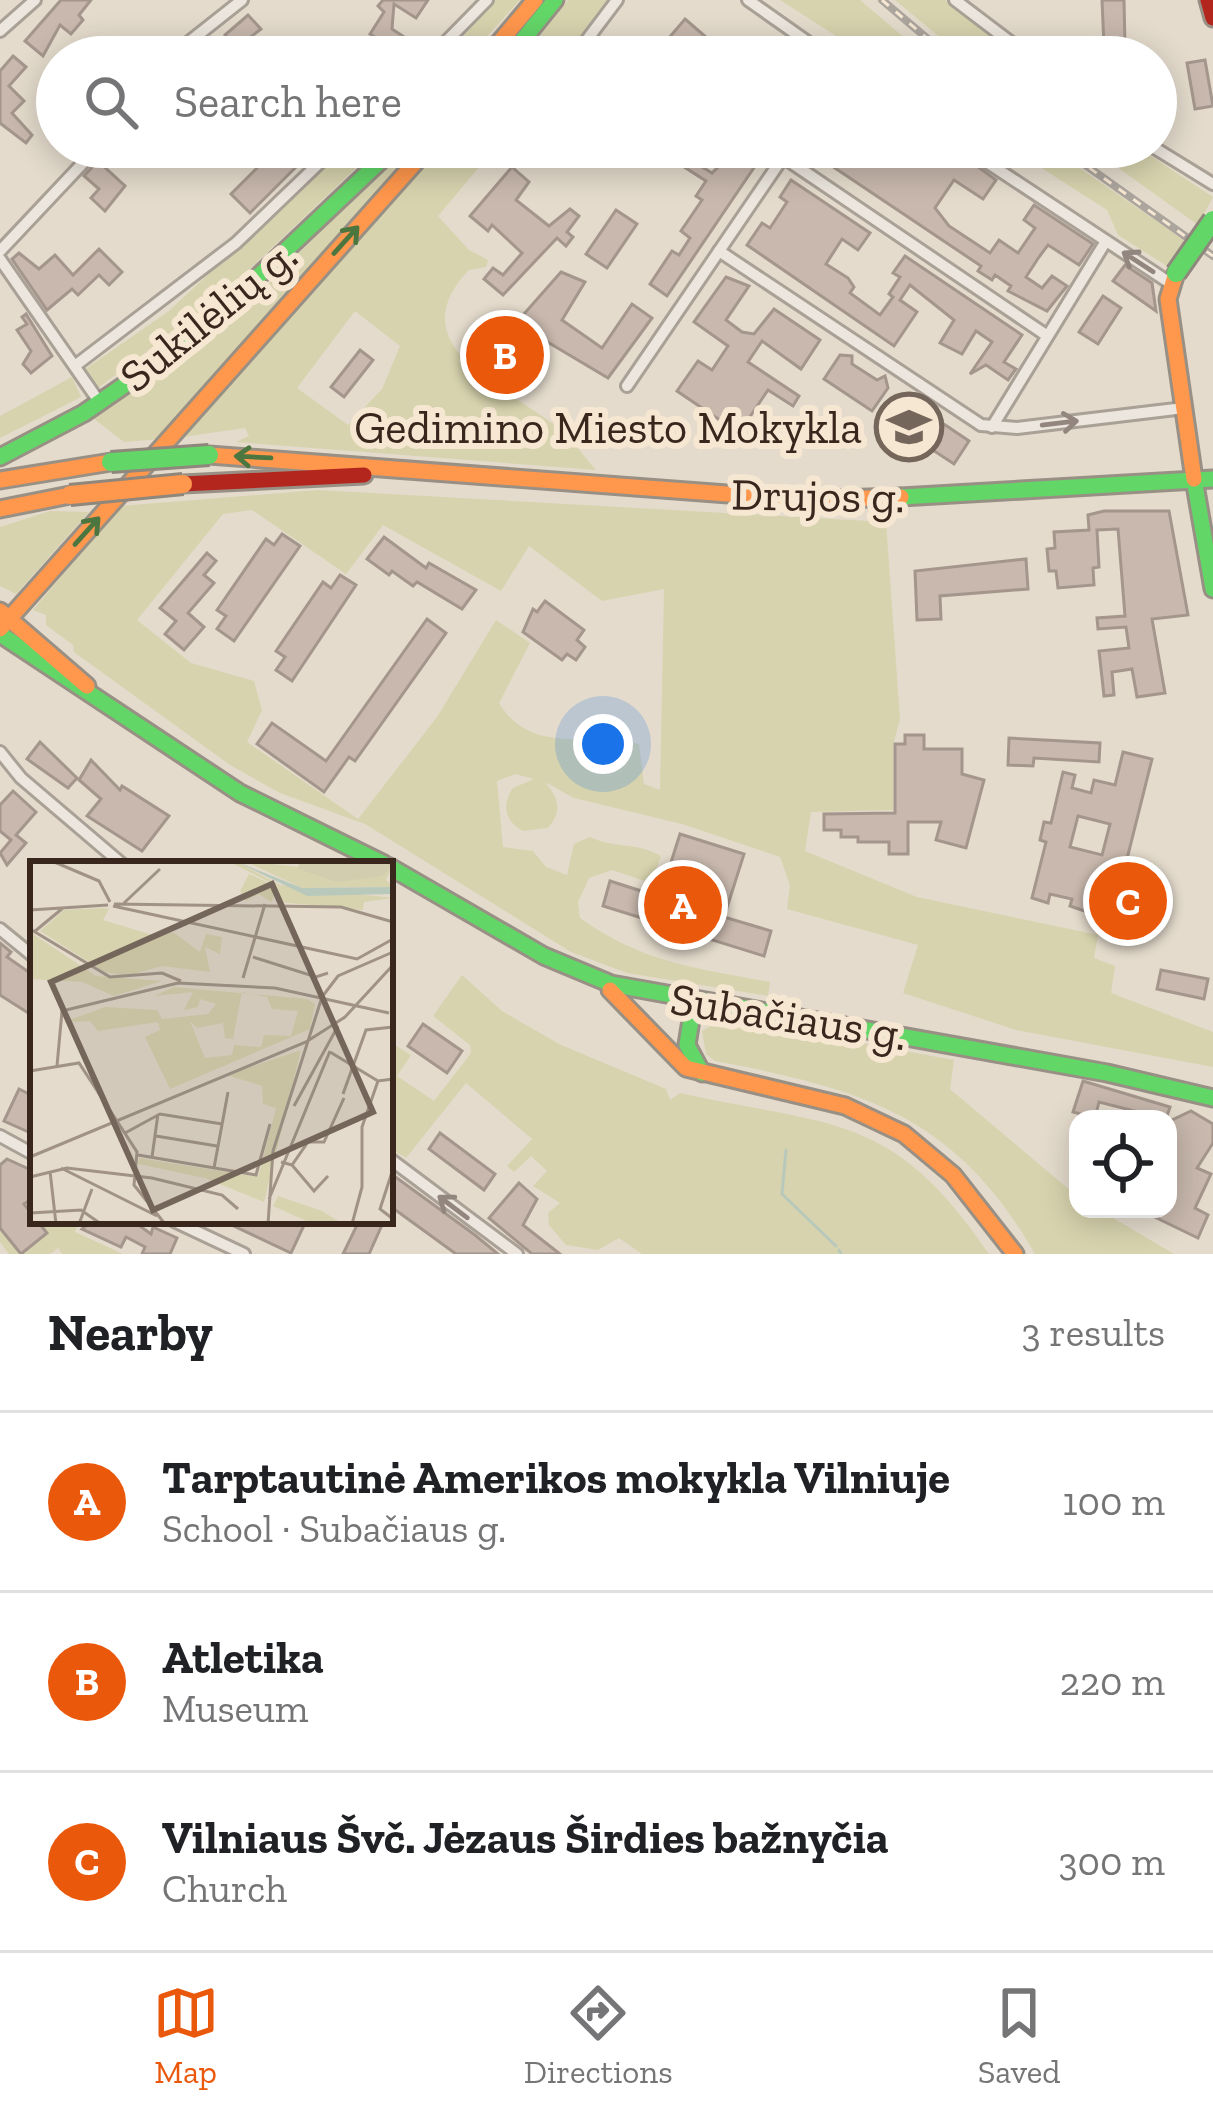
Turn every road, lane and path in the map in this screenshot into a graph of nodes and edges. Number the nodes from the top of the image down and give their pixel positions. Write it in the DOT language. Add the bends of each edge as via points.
graph roads {
  1 [pos="35,0"];
  2 [pos="242,0"];
  3 [pos="487,0"];
  4 [pos="535,0"];
  5 [pos="554,0"];
  6 [pos="617,0"];
  7 [pos="748,0"];
  8 [pos="955,0"];
  9 [pos="1208,0"];
  10 [pos="1213,18"];
  11 [pos="0,31"];
  12 [pos="197,36"];
  13 [pos="452,36"];
  14 [pos="505,36"];
  15 [pos="526,36"];
  16 [pos="590,36"];
  17 [pos="799,36"];
  18 [pos="1002,36"];
  19 [pos="1177,162"];
  20 [pos="79,168"];
  21 [pos="315,168"];
  22 [pos="373,168"];
  23 [pos="410,168"];
  24 [pos="775,168"];
  25 [pos="809,168"];
  26 [pos="996,168"];
  27 [pos="1213,184"];
  28 [pos="1213,220"];
  29 [pos="1106,241"];
  30 [pos="719,251"];
  31 [pos="0,255"];
  32 [pos="1173,278"];
  33 [pos="1046,334"];
  34 [pos="76,365"];
  35 [pos="626,386"];
  36 [pos="100,403"];
  37 [pos="1184,408"];
  38 [pos="992,427"];
  39 [pos="0,457"];
  40 [pos="422,473"];
  41 [pos="1203,479"];
  42 [pos="0,480"];
  43 [pos="0,509"];
  44 [pos="1213,589"];
  45 [pos="2,623"];
  46 [pos="0,752"];
  47 [pos="118,861"];
  48 [pos="377,861"];
  49 [pos="393,869"];
  50 [pos="0,929"];
  51 [pos="30,954"];
  52 [pos="592,978"];
  53 [pos="694,1001"];
  54 [pos="702,1073"];
  55 [pos="1213,1098"];
  56 [pos="0,1136"];
  57 [pos="30,1152"];
  58 [pos="393,1161"];
  59 [pos="180,1224"];
  60 [pos="244,1254"];
  61 [pos="517,1254"];
  62 [pos="1015,1254"];
  1 -- 11 [label="street"];
  2 -- 12 [label="street"];
  3 -- 13 [label="street"];
  4 -- 14 [label="main road"];
  5 -- 15 [label="main road"];
  6 -- 16 [label="street"];
  7 -- 17 [label="street"];
  8 -- 18 [label="street"];
  9 -- 10 [label="main road"];
  19 -- 27 [label="street"];
  20 -- 31 [label="street"];
  21 -- 34 [label="street" via="236,243"];
  22 -- 36 [label="main road, Sukilėlių g." via="194,337"];
  45 -- 23 [label="main road, one-way"];
  24 -- 30 [label="street"];
  25 -- 33 [label="street"];
  26 -- 29 [label="street"];
  28 -- 32 [label="main road, bridge"];
  32 -- 29 [label="street, one-way"];
  29 -- 33 [label="street"];
  30 -- 35 [label="street"];
  30 -- 38 [label="street" via="960,415"];
  31 -- 34 [label="street"];
  32 -- 37 [label="main road"];
  33 -- 38 [label="street"];
  34 -- 36 [label="street"];
  36 -- 39 [label="main road, Sukilėlių g."];
  38 -- 37 [label="street, one-way"];
  37 -- 41 [label="main road"];
  40 -- 41 [label="main road, Drujos g." via="807,500"];
  40 -- 42 [label="main road, Drujos g., one-way, bridge" via="209,455"];
  40 -- 43 [label="main road, Drujos g., bridge" via="183,484"];
  41 -- 44 [label="main road"];
  45 -- 48 [label="main road, Subačiaus g." via="241,794"];
  46 -- 47 [label="street"];
  49 -- 52 [label="main road, Subačiaus g."];
  50 -- 51 [label="street"];
  52 -- 53 [label="main road, Subačiaus g."];
  52 -- 54 [label="main road" via="629,1002 672,1058"];
  53 -- 54 [label="main road" via="687,1045"];
  53 -- 55 [label="main road, Subačiaus g." via="1107,1072"];
  54 -- 62 [label="main road" via="835,1102 896,1126 952,1172"];
  56 -- 57 [label="street"];
  61 -- 58 [label="street, one-way"];
  59 -- 60 [label="street"];
}
